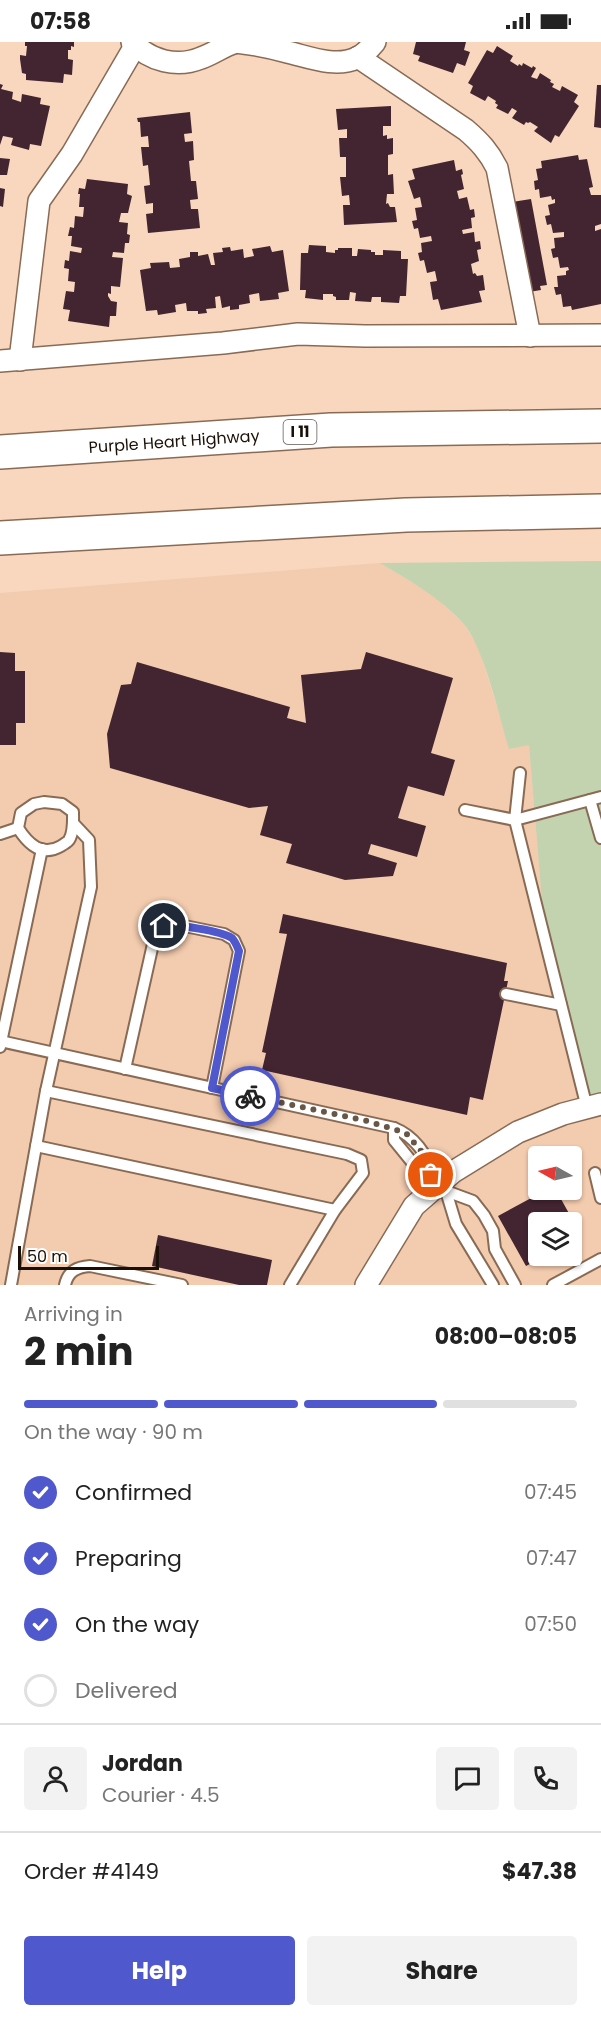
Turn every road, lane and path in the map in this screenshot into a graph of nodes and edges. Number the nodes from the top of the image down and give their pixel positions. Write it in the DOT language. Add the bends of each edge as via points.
graph roads {
  1 [pos="244,42"];
  2 [pos="375,42"];
  3 [pos="134,44"];
  4 [pos="358,57"];
  5 [pos="601,335"];
  6 [pos="530,336"];
  7 [pos="10,361"];
  8 [pos="601,426"];
  9 [pos="0,452"];
  10 [pos="601,511"];
  11 [pos="0,538"];
  12 [pos="520,773"];
  13 [pos="596,799"];
  14 [pos="465,810"];
  15 [pos="515,820"];
  16 [pos="73,823"];
  17 [pos="18,828"];
  18 [pos="0,834"];
  19 [pos="601,838"];
  20 [pos="42,849"];
  21 [pos="506,994"];
  22 [pos="561,1005"];
  23 [pos="0,1043"];
  24 [pos="55,1054"];
  25 [pos="125,1069"];
  26 [pos="212,1088"];
  27 [pos="46,1091"];
  28 [pos="594,1106"];
  29 [pos="36,1146"];
  30 [pos="595,1173"];
  31 [pos="439,1183"];
  32 [pos="601,1198"];
  33 [pos="335,1210"];
  34 [pos="601,1259"];
  35 [pos="10,1285"];
  36 [pos="65,1285"];
  37 [pos="182,1285"];
  38 [pos="290,1285"];
  39 [pos="366,1285"];
  40 [pos="493,1285"];
  41 [pos="515,1285"];
  42 [pos="553,1285"];
  1 -- 3 [label="street" via="185,63 151,57"];
  1 -- 4 [label="street" via="335,62"];
  2 -- 4 [label="street"];
  3 -- 7 [label="street" via="72,154 39,201"];
  4 -- 6 [label="street" via="466,130 490,154 497,168"];
  5 -- 6 [label="street"];
  6 -- 7 [label="street" via="297,334"];
  8 -- 9 [label="highway, Purple Heart Highway / I 11" via="331,430"];
  10 -- 11 [label="highway" via="406,515"];
  12 -- 15 [label="lane"];
  13 -- 15 [label="lane"];
  13 -- 19 [label="lane"];
  14 -- 15 [label="lane"];
  15 -- 22 [label="lane"];
  16 -- 17 [label="lane" via="73,812 62,804 44,802 21,813"];
  16 -- 20 [label="lane" via="68,841 54,850"];
  16 -- 24 [label="lane" via="89,840 91,887"];
  17 -- 18 [label="lane"];
  17 -- 20 [label="lane" via="32,846"];
  20 -- 23 [label="lane"];
  21 -- 22 [label="lane"];
  22 -- 28 [label="lane"];
  23 -- 24 [label="lane"];
  24 -- 25 [label="lane"];
  24 -- 27 [label="lane"];
  25 -- 26 [label="lane"];
  25 -- 26 [label="lane" via="155,935 164,926 175,924 224,934 234,940 239,951"];
  26 -- 31 [label="lane" via="394,1128 394,1140 420,1172"];
  27 -- 29 [label="lane"];
  27 -- 33 [label="lane" via="361,1160 363,1173"];
  28 -- 31 [label="street" via="518,1132"];
  29 -- 33 [label="lane"];
  29 -- 35 [label="lane"];
  30 -- 32 [label="lane"];
  31 -- 39 [label="street" via="414,1206"];
  31 -- 40 [label="lane" via="456,1224"];
  31 -- 41 [label="lane" via="473,1201 484,1215 493,1231 495,1249"];
  33 -- 38 [label="lane"];
  34 -- 42 [label="lane"];
  36 -- 37 [label="lane" via="77,1268 90,1266"];
}
